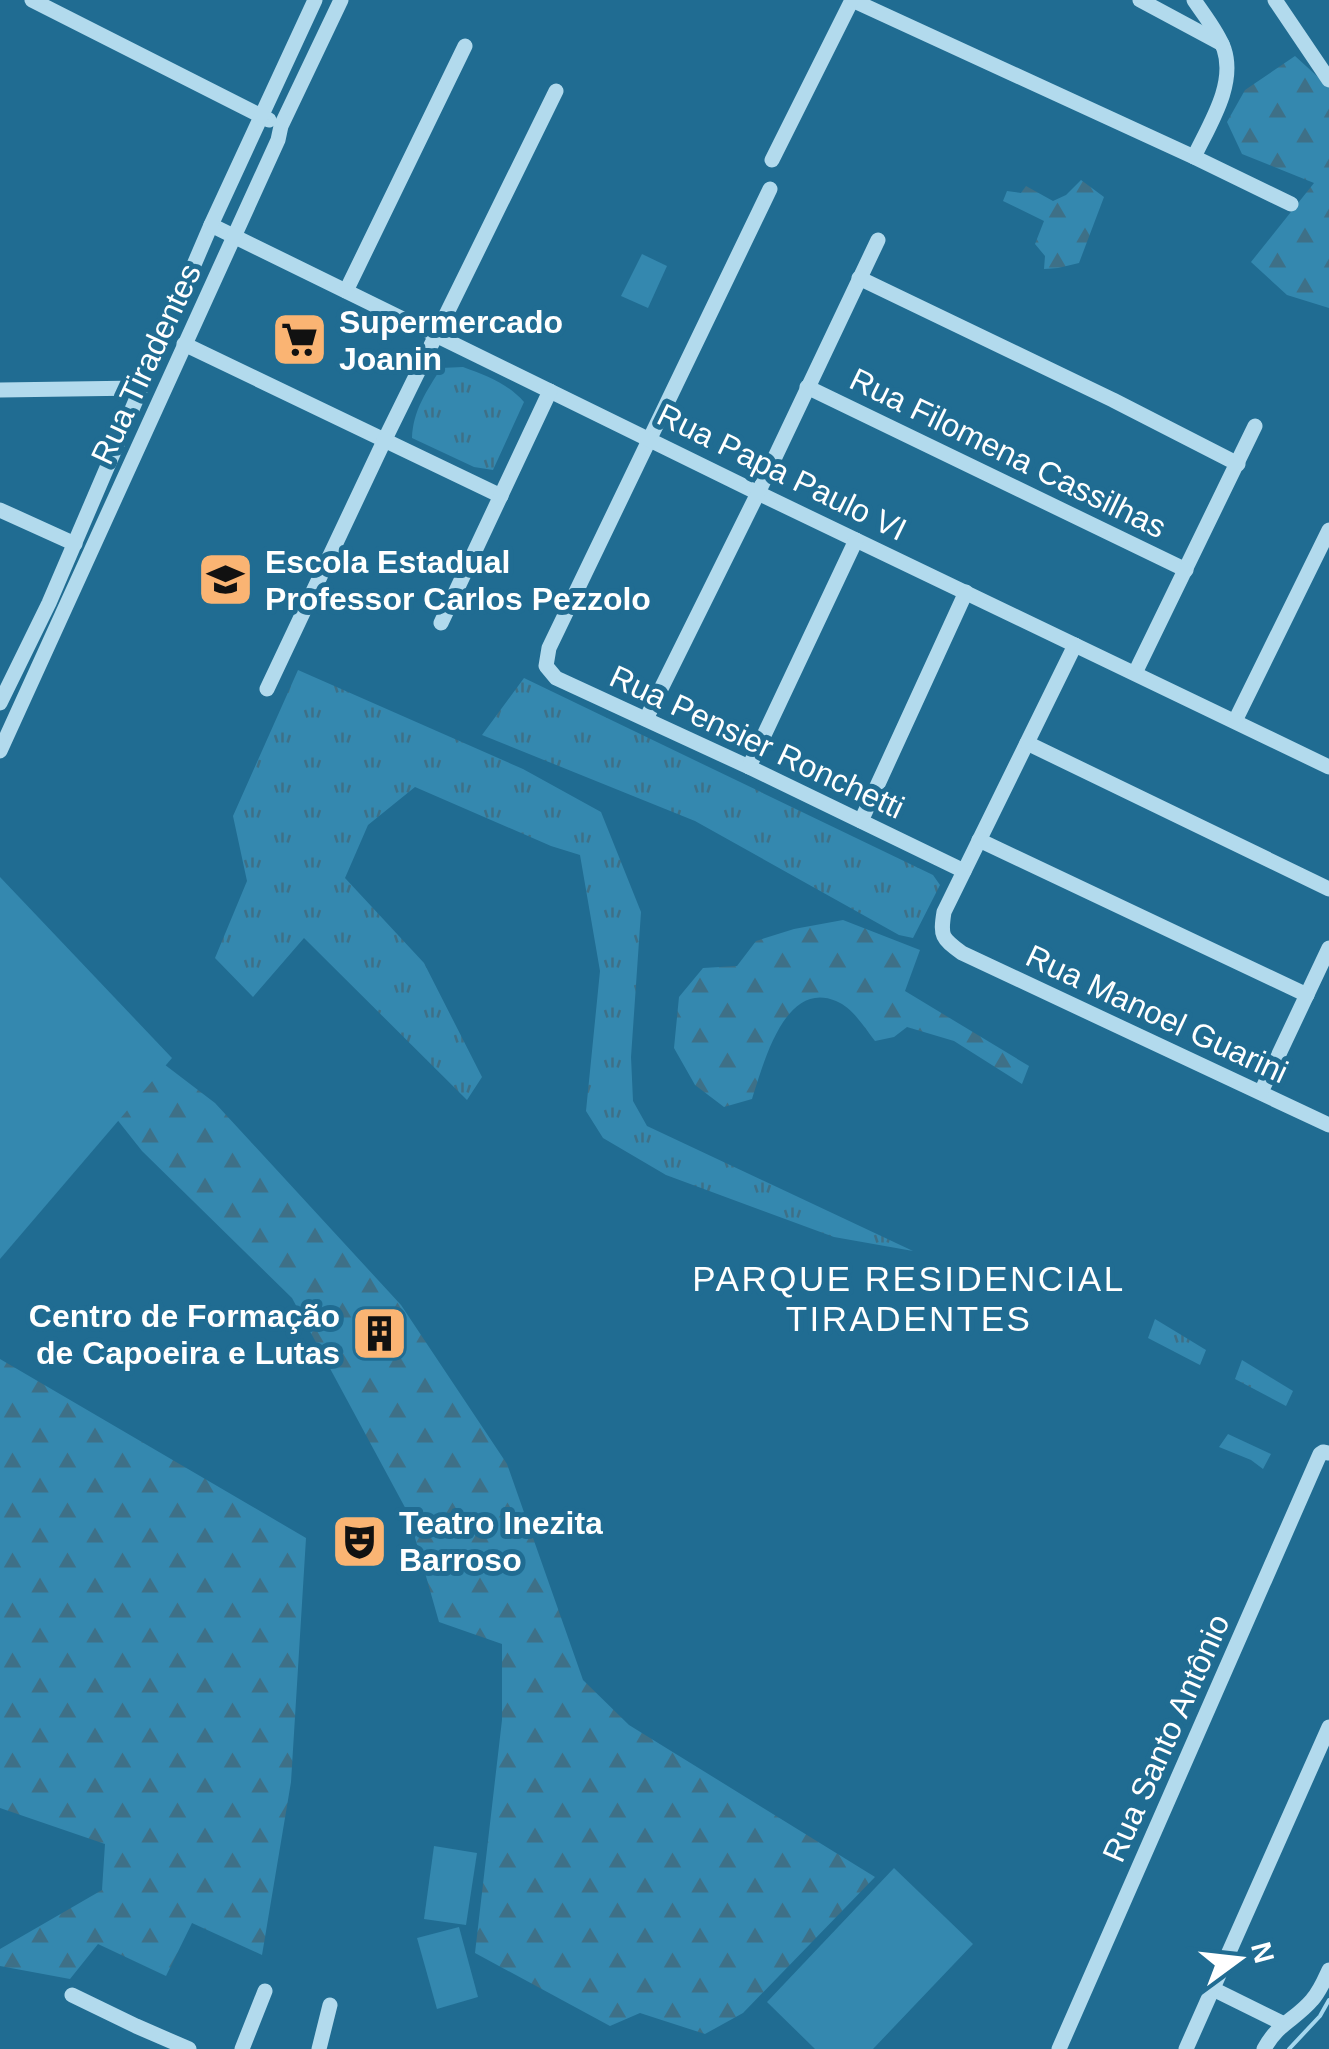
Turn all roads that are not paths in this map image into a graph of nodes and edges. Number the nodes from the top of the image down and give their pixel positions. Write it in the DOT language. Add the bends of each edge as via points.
graph roads {
  1 [pos="32,0"];
  2 [pos="316,0"];
  3 [pos="340,0"];
  4 [pos="852,0"];
  5 [pos="1140,0"];
  6 [pos="1194,0"];
  7 [pos="1276,0"];
  8 [pos="1222,44"];
  9 [pos="466,46"];
  10 [pos="1329,80"];
  11 [pos="556,91"];
  12 [pos="262,116"];
  13 [pos="281,126"];
  14 [pos="1194,157"];
  15 [pos="772,160"];
  16 [pos="770,189"];
  17 [pos="1291,204"];
  18 [pos="212,224"];
  19 [pos="234,237"];
  20 [pos="878,240"];
  21 [pos="859,278"];
  22 [pos="346,291"];
  23 [pos="436,336"];
  24 [pos="184,344"];
  25 [pos="806,386"];
  26 [pos="141,388"];
  27 [pos="0,390"];
  28 [pos="550,390"];
  29 [pos="1255,426"];
  30 [pos="649,438"];
  31 [pos="385,439"];
  32 [pos="1238,464"];
  33 [pos="758,493"];
  34 [pos="501,496"];
  35 [pos="0,510"];
  36 [pos="1329,530"];
  37 [pos="856,540"];
  38 [pos="75,544"];
  39 [pos="1186,570"];
  40 [pos="966,592"];
  41 [pos="441,623"];
  42 [pos="1075,644"];
  43 [pos="1135,673"];
  44 [pos="267,690"];
  45 [pos="1,701"];
  46 [pos="17,714"];
  47 [pos="646,719"];
  48 [pos="1235,721"];
  49 [pos="1027,743"];
  50 [pos="0,752"];
  51 [pos="749,767"];
  52 [pos="1329,767"];
  53 [pos="861,821"];
  54 [pos="979,840"];
  55 [pos="964,871"];
  56 [pos="1329,889"];
  57 [pos="1329,948"];
  58 [pos="1307,995"];
  59 [pos="1261,1092"];
  60 [pos="1329,1125"];
  61 [pos="1328,1453"];
  62 [pos="1329,1727"];
  63 [pos="1329,1970"];
  64 [pos="1213,1989"];
  65 [pos="265,1991"];
  66 [pos="72,1995"];
  67 [pos="330,2005"];
  68 [pos="1282,2023"];
  69 [pos="189,2049"];
  70 [pos="242,2049"];
  71 [pos="319,2049"];
  72 [pos="1059,2049"];
  73 [pos="1186,2049"];
  74 [pos="1264,2049"];
  1 -- 12 [label="street"];
  2 -- 12 [label="street, Rua Tiradentes"];
  3 -- 13 [label="street, Rua Tiradentes"];
  4 -- 14 [label="street"];
  4 -- 15 [label="street"];
  5 -- 8 [label="street"];
  6 -- 8 [label="street"];
  7 -- 10 [label="street"];
  8 -- 14 [label="street" via="1223,94"];
  9 -- 22 [label="street"];
  11 -- 23 [label="street"];
  12 -- 13 [label="street"];
  12 -- 18 [label="street, Rua Tiradentes"];
  13 -- 19 [label="street, Rua Tiradentes"];
  14 -- 17 [label="street"];
  16 -- 30 [label="street"];
  18 -- 19 [label="street, Rua Papa Paulo VI"];
  18 -- 26 [label="street, Rua Tiradentes"];
  19 -- 22 [label="street, Rua Papa Paulo VI"];
  19 -- 24 [label="street, Rua Tiradentes"];
  20 -- 21 [label="street"];
  21 -- 25 [label="street"];
  21 -- 32 [label="street"];
  22 -- 23 [label="street, Rua Papa Paulo VI"];
  23 -- 28 [label="street, Rua Papa Paulo VI"];
  23 -- 31 [label="street"];
  24 -- 31 [label="street"];
  24 -- 46 [label="street, Rua Tiradentes"];
  25 -- 33 [label="street"];
  25 -- 39 [label="street, Rua Filomena Cassilhas"];
  26 -- 27 [label="street"];
  26 -- 38 [label="street, Rua Tiradentes"];
  28 -- 30 [label="street, Rua Papa Paulo VI"];
  28 -- 34 [label="street"];
  29 -- 32 [label="street"];
  30 -- 33 [label="street, Rua Papa Paulo VI"];
  30 -- 47 [label="street, Rua Pensier Ronchetti" via="546,661 551,675"];
  31 -- 34 [label="street"];
  31 -- 44 [label="street"];
  32 -- 39 [label="street"];
  33 -- 37 [label="street, Rua Papa Paulo VI"];
  33 -- 47 [label="street"];
  34 -- 41 [label="street"];
  35 -- 38 [label="street"];
  36 -- 48 [label="street"];
  37 -- 40 [label="street, Rua Papa Paulo VI"];
  37 -- 51 [label="street"];
  38 -- 45 [label="street, Rua Tiradentes"];
  39 -- 43 [label="street"];
  40 -- 42 [label="street, Rua Papa Paulo VI"];
  40 -- 53 [label="street"];
  42 -- 43 [label="street, Rua Papa Paulo VI"];
  42 -- 49 [label="street"];
  43 -- 48 [label="street, Rua Papa Paulo VI"];
  45 -- 46 [label="street"];
  46 -- 50 [label="street, Rua Tiradentes"];
  47 -- 51 [label="street, Rua Pensier Ronchetti"];
  48 -- 52 [label="street, Rua Papa Paulo VI"];
  49 -- 54 [label="street"];
  49 -- 56 [label="street"];
  51 -- 53 [label="street, Rua Pensier Ronchetti"];
  53 -- 55 [label="street, Rua Pensier Ronchetti"];
  54 -- 55 [label="street"];
  54 -- 58 [label="street"];
  55 -- 59 [label="street, Rua Manoel Guarini" via="941,928 962,953"];
  57 -- 58 [label="street"];
  58 -- 59 [label="street"];
  59 -- 60 [label="street, Rua Manoel Guarini"];
  61 -- 72 [label="street, Rua Santo Antônio" via="1320,1454"];
  62 -- 64 [label="street"];
  63 -- 68 [label="street" via="1310,2002"];
  64 -- 68 [label="street"];
  64 -- 73 [label="street"];
  65 -- 70 [label="street"];
  66 -- 69 [label="street"];
  67 -- 71 [label="street"];
  68 -- 74 [label="street"];
}
